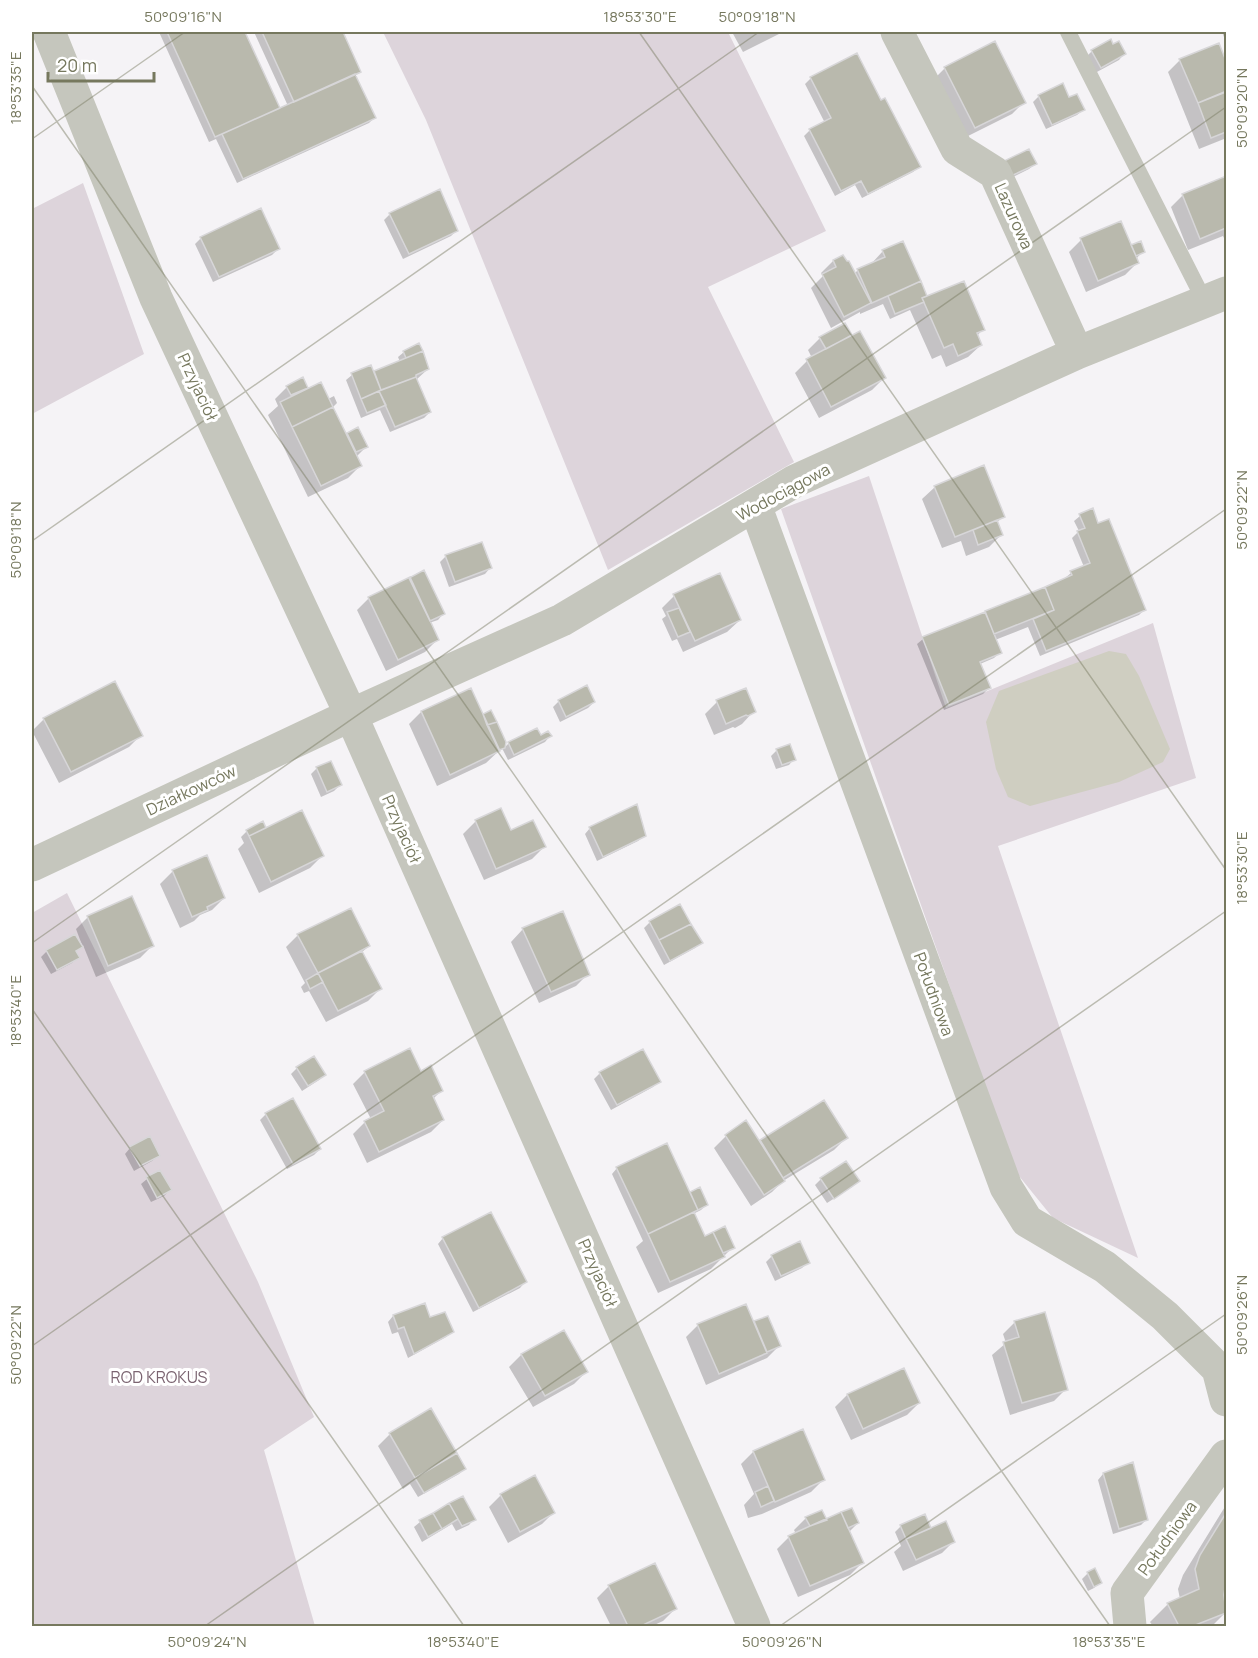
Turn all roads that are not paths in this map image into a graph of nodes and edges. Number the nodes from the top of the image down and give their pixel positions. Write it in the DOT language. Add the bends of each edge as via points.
graph roads {
  1 [pos="49,32"];
  2 [pos="897,32"];
  3 [pos="1068,32"];
  4 [pos="1216,298"];
  5 [pos="1077,353"];
  6 [pos="755,505"];
  7 [pos="351,715"];
  8 [pos="32,865"];
  9 [pos="1227,1400"];
  10 [pos="1227,1456"];
  11 [pos="754,1626"];
  12 [pos="1130,1626"];
  1 -- 7 [label="street, Przyjaciół" via="156,297"];
  2 -- 5 [label="street, Lazurowa" via="957,149 995,174"];
  3 -- 4 [label="lane"];
  4 -- 5 [label="street, Wodociągowa"];
  5 -- 6 [label="street, Wodociągowa" via="795,481"];
  6 -- 7 [label="street, Wodociągowa" via="562,620"];
  6 -- 9 [label="street, Południowa" via="1006,1187 1027,1221 1105,1267 1165,1316 1218,1369"];
  7 -- 8 [label="street, Działkowców"];
  7 -- 11 [label="street, Przyjaciół"];
  10 -- 12 [label="street, Południowa" via="1127,1593"];
}
